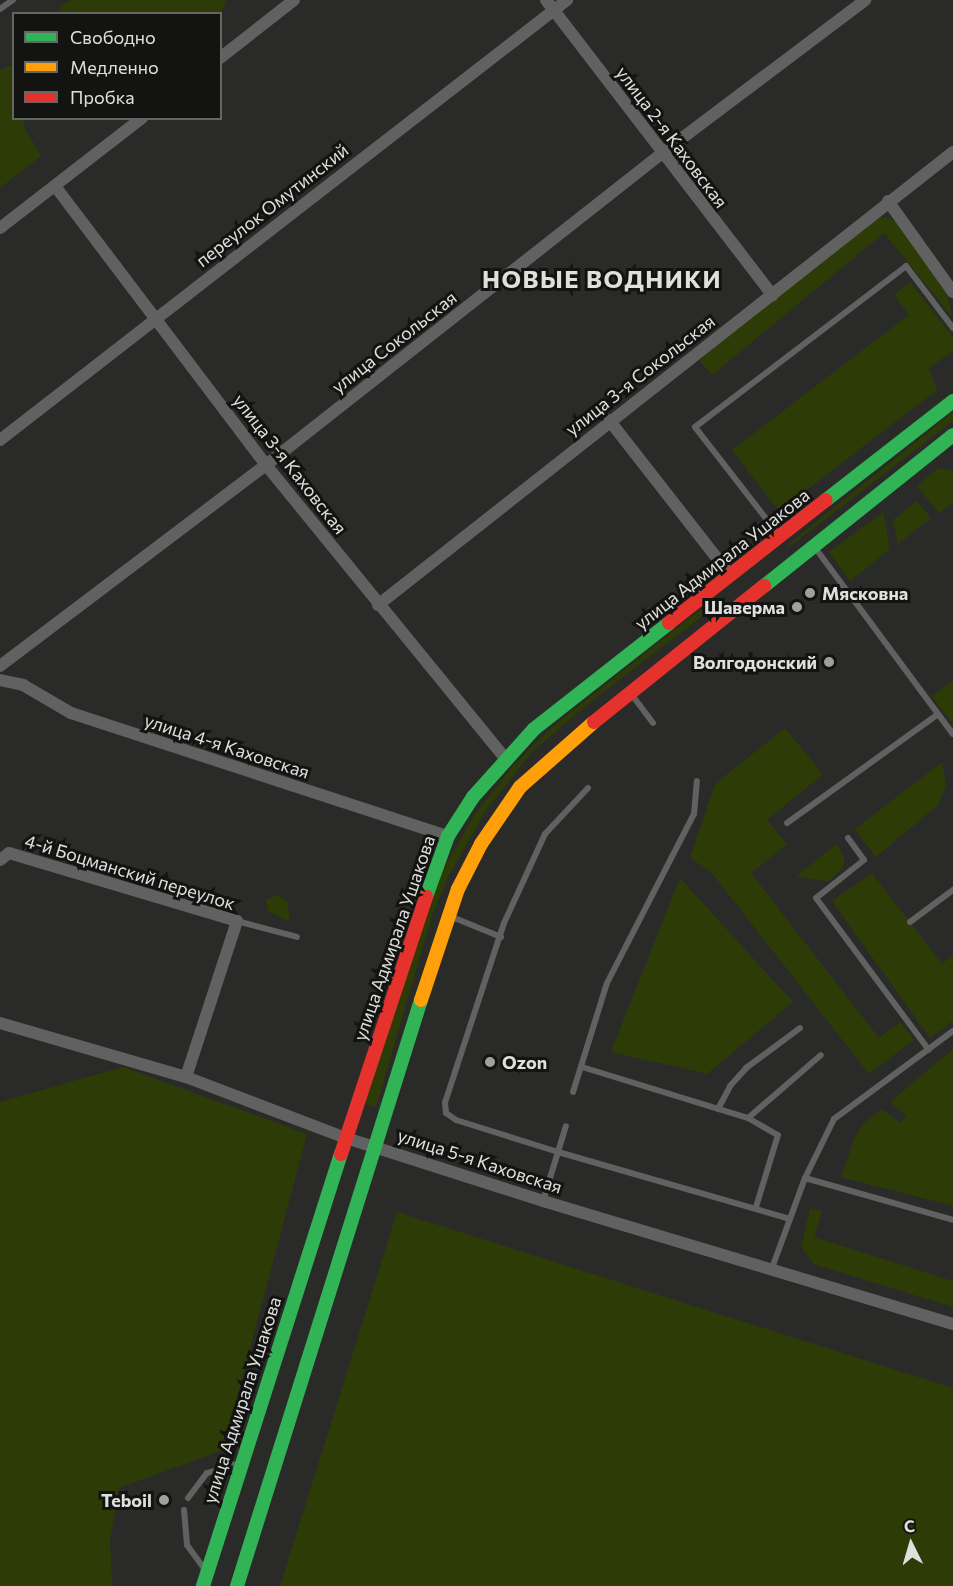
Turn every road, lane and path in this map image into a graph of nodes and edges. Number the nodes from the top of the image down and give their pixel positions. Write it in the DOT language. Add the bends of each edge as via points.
graph roads {
  1 [pos="13,0"];
  2 [pos="294,0"];
  3 [pos="567,0"];
  4 [pos="865,0"];
  5 [pos="550,5"];
  6 [pos="0,9"];
  7 [pos="222,56"];
  8 [pos="139,120"];
  9 [pos="953,152"];
  10 [pos="661,154"];
  11 [pos="55,186"];
  12 [pos="888,201"];
  13 [pos="0,228"];
  14 [pos="953,292"];
  15 [pos="772,295"];
  16 [pos="156,318"];
  17 [pos="953,328"];
  18 [pos="953,401"];
  19 [pos="609,420"];
  20 [pos="953,435"];
  21 [pos="0,440"];
  22 [pos="266,465"];
  23 [pos="781,537"];
  24 [pos="814,547"];
  25 [pos="765,549"];
  26 [pos="783,572"];
  27 [pos="729,575"];
  28 [pos="378,605"];
  29 [pos="0,666"];
  30 [pos="0,680"];
  31 [pos="630,693"];
  32 [pos="938,714"];
  33 [pos="653,723"];
  34 [pos="953,734"];
  35 [pos="505,758"];
  36 [pos="697,781"];
  37 [pos="588,789"];
  38 [pos="787,823"];
  39 [pos="448,836"];
  40 [pos="848,838"];
  41 [pos="0,860"];
  42 [pos="953,890"];
  43 [pos="448,916"];
  44 [pos="237,921"];
  45 [pos="910,922"];
  46 [pos="297,937"];
  47 [pos="501,937"];
  48 [pos="0,1023"];
  49 [pos="800,1028"];
  50 [pos="953,1031"];
  51 [pos="929,1050"];
  52 [pos="821,1055"];
  53 [pos="582,1067"];
  54 [pos="186,1077"];
  55 [pos="573,1092"];
  56 [pos="718,1109"];
  57 [pos="748,1118"];
  58 [pos="566,1126"];
  59 [pos="346,1138"];
  60 [pos="375,1146"];
  61 [pos="558,1152"];
  62 [pos="804,1178"];
  63 [pos="543,1201"];
  64 [pos="756,1207"];
  65 [pos="790,1219"];
  66 [pos="953,1220"];
  67 [pos="772,1268"];
  68 [pos="953,1324"];
  69 [pos="240,1463"];
  70 [pos="188,1498"];
  71 [pos="184,1510"];
  72 [pos="207,1572"];
  73 [pos="202,1586"];
  74 [pos="237,1586"];
  1 -- 6 [label="lane"];
  2 -- 7 [label="street"];
  3 -- 5 [label="street, переулок Омутинский"];
  4 -- 10 [label="street, улица Сокольская"];
  5 -- 10 [label="street, улица 2-я Каховская"];
  5 -- 16 [label="street, переулок Омутинский"];
  8 -- 11 [label="street"];
  9 -- 12 [label="street, улица 3-я Сокольская"];
  10 -- 15 [label="street, улица 2-я Каховская"];
  10 -- 22 [label="street, улица Сокольская"];
  11 -- 13 [label="street"];
  11 -- 16 [label="street, улица 3-я Каховская"];
  12 -- 14 [label="street"];
  12 -- 15 [label="street, улица 3-я Сокольская"];
  15 -- 19 [label="street, улица 3-я Сокольская"];
  16 -- 21 [label="street, переулок Омутинский"];
  16 -- 22 [label="street, улица 3-я Каховская"];
  17 -- 23 [label="lane" via="906,266 695,427"];
  18 -- 23 [label="main road, улица Адмирала Ушакова"];
  19 -- 27 [label="street"];
  19 -- 28 [label="street, улица 3-я Сокольская"];
  20 -- 24 [label="main road"];
  22 -- 28 [label="street, улица 3-я Каховская"];
  22 -- 29 [label="street, улица Сокольская"];
  23 -- 25 [label="main road, улица Адмирала Ушакова"];
  24 -- 26 [label="main road"];
  24 -- 32 [label="lane"];
  25 -- 26 [label="main road"];
  25 -- 27 [label="main road, улица Адмирала Ушакова"];
  26 -- 31 [label="main road"];
  27 -- 35 [label="main road, улица Адмирала Ушакова" via="534,729"];
  28 -- 35 [label="street, улица 3-я Каховская"];
  30 -- 39 [label="street, улица 4-я Каховская" via="23,685 71,713"];
  31 -- 33 [label="lane"];
  31 -- 43 [label="main road" via="552,755 520,787 481,844"];
  32 -- 34 [label="lane"];
  32 -- 38 [label="lane"];
  35 -- 39 [label="main road, улица Адмирала Ушакова"];
  36 -- 53 [label="lane" via="694,814 635,932 620,953"];
  37 -- 47 [label="lane" via="545,834"];
  39 -- 59 [label="main road, улица Адмирала Ушакова" via="399,971"];
  40 -- 51 [label="lane" via="864,860 816,898"];
  41 -- 44 [label="street, 4-й Боцманский переулок" via="9,853"];
  42 -- 45 [label="lane"];
  43 -- 47 [label="lane"];
  43 -- 60 [label="main road"];
  44 -- 46 [label="lane"];
  44 -- 54 [label="street, 4-й Боцманский переулок"];
  47 -- 61 [label="lane" via="445,1102 446,1113 456,1120"];
  48 -- 54 [label="street, улица 5-я Каховская"];
  49 -- 56 [label="lane" via="746,1068 730,1086"];
  50 -- 51 [label="lane"];
  51 -- 62 [label="lane" via="834,1119"];
  52 -- 57 [label="lane"];
  53 -- 55 [label="lane"];
  53 -- 56 [label="lane"];
  54 -- 59 [label="street, улица 5-я Каховская"];
  56 -- 57 [label="lane"];
  57 -- 64 [label="lane" via="778,1135"];
  58 -- 61 [label="lane"];
  59 -- 60 [label="street, улица 5-я Каховская"];
  59 -- 69 [label="main road, улица Адмирала Ушакова"];
  60 -- 63 [label="street, улица 5-я Каховская"];
  60 -- 74 [label="main road"];
  61 -- 63 [label="lane"];
  61 -- 64 [label="lane"];
  62 -- 65 [label="lane"];
  62 -- 66 [label="lane"];
  63 -- 67 [label="street, улица 5-я Каховская"];
  64 -- 65 [label="lane"];
  65 -- 67 [label="lane"];
  67 -- 68 [label="street, улица 5-я Каховская"];
  69 -- 70 [label="lane" via="207,1473"];
  69 -- 72 [label="main road, улица Адмирала Ушакова"];
  71 -- 72 [label="lane" via="187,1545"];
  72 -- 73 [label="main road, улица Адмирала Ушакова"];
}
